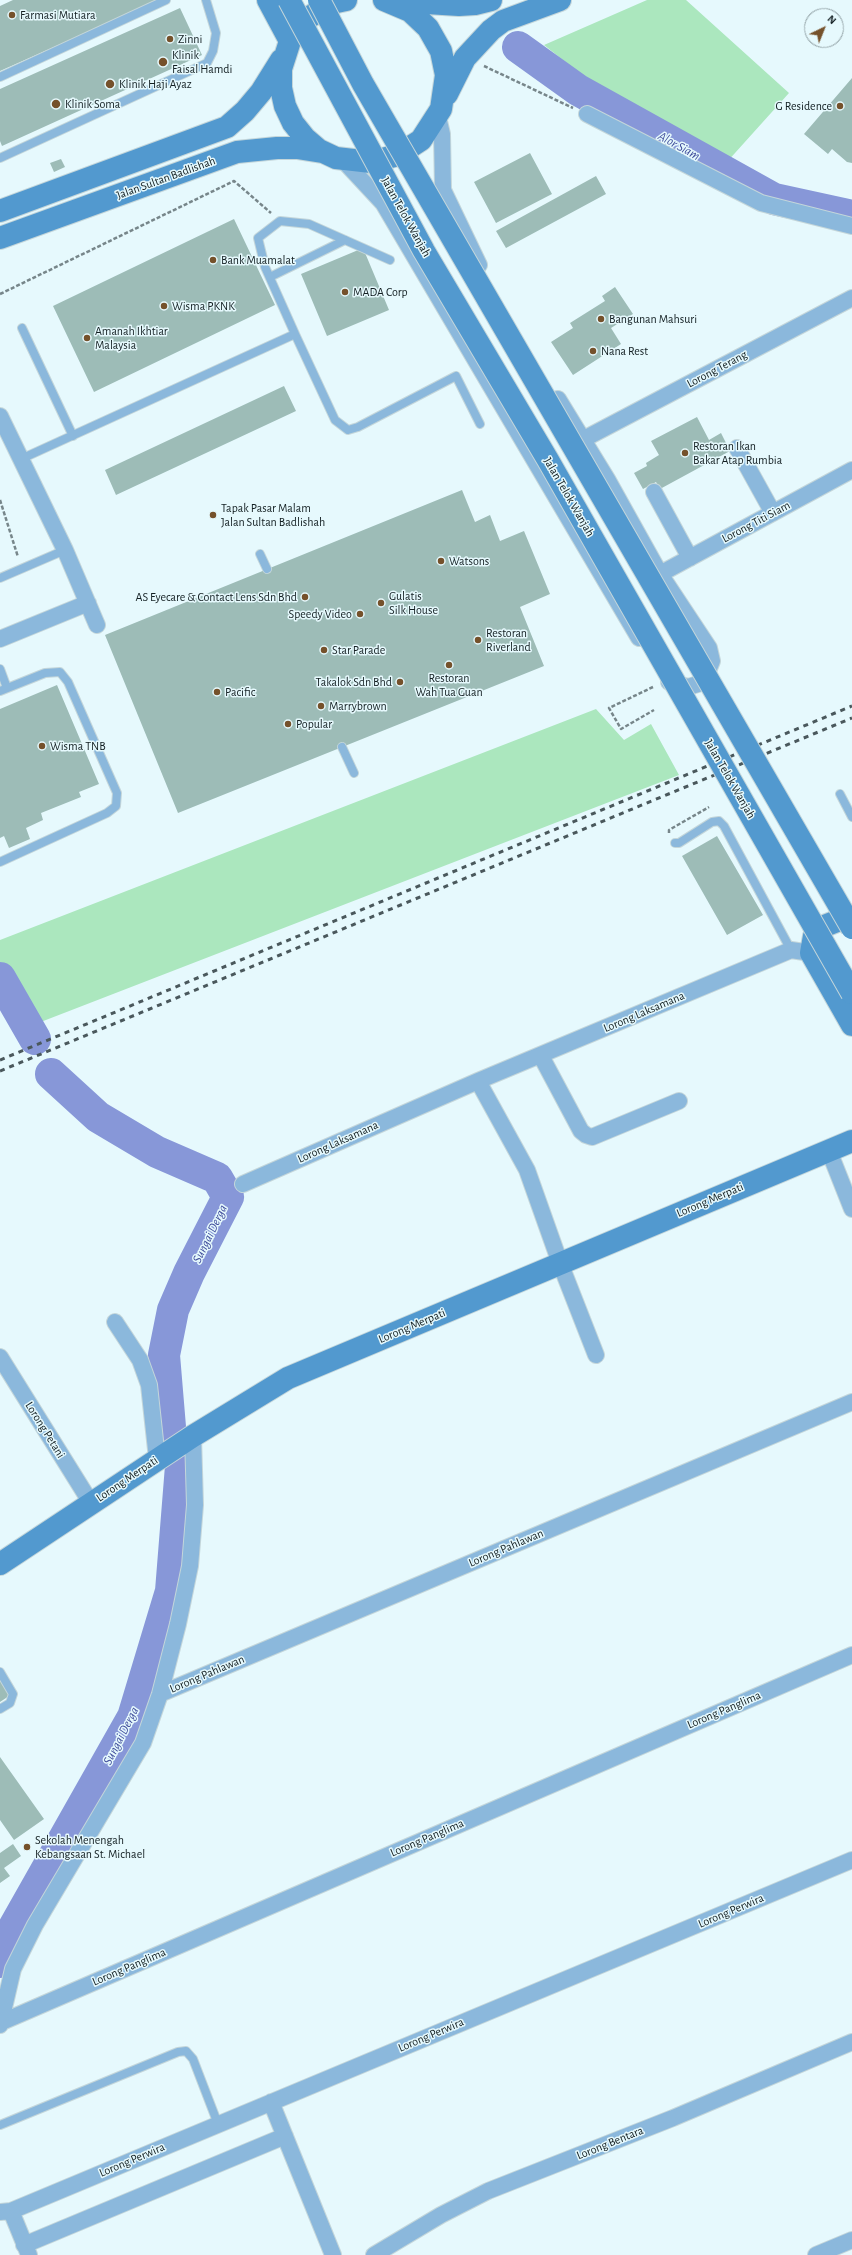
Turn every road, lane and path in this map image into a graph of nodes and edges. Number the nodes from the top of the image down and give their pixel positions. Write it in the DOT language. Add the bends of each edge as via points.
graph roads {
  1 [pos="166,0"];
  2 [pos="206,0"];
  3 [pos="268,0"];
  4 [pos="288,0"];
  5 [pos="318,0"];
  6 [pos="346,0"];
  7 [pos="384,0"];
  8 [pos="387,0"];
  9 [pos="491,0"];
  10 [pos="560,0"];
  11 [pos="288,46"];
  12 [pos="465,58"];
  13 [pos="0,77"];
  14 [pos="441,109"];
  15 [pos="587,114"];
  16 [pos="0,158"];
  17 [pos="340,159"];
  18 [pos="0,211"];
  19 [pos="72,212"];
  20 [pos="280,221"];
  21 [pos="852,226"];
  22 [pos="0,238"];
  23 [pos="345,240"];
  24 [pos="0,252"];
  25 [pos="390,260"];
  26 [pos="270,277"];
  27 [pos="0,294"];
  28 [pos="852,298"];
  29 [pos="22,328"];
  30 [pos="296,334"];
  31 [pos="0,416"];
  32 [pos="480,424"];
  33 [pos="73,436"];
  34 [pos="582,440"];
  35 [pos="736,448"];
  36 [pos="22,459"];
  37 [pos="852,470"];
  38 [pos="654,492"];
  39 [pos="0,500"];
  40 [pos="773,513"];
  41 [pos="65,550"];
  42 [pos="260,554"];
  43 [pos="690,558"];
  44 [pos="23,568"];
  45 [pos="267,569"];
  46 [pos="660,574"];
  47 [pos="0,578"];
  48 [pos="88,603"];
  49 [pos="97,625"];
  50 [pos="0,639"];
  51 [pos="0,670"];
  52 [pos="667,681"];
  53 [pos="4,690"];
  54 [pos="654,710"];
  55 [pos="342,747"];
  56 [pos="354,773"];
  57 [pos="840,794"];
  58 [pos="709,807"];
  59 [pos="852,817"];
  60 [pos="668,830"];
  61 [pos="675,843"];
  62 [pos="0,862"];
  63 [pos="852,920"];
  64 [pos="852,928"];
  65 [pos="801,951"];
  66 [pos="852,993"];
  67 [pos="852,1025"];
  68 [pos="541,1056"];
  69 [pos="478,1081"];
  70 [pos="679,1101"];
  71 [pos="852,1141"];
  72 [pos="828,1151"];
  73 [pos="243,1184"];
  74 [pos="852,1209"];
  75 [pos="560,1263"];
  76 [pos="115,1322"];
  77 [pos="596,1355"];
  78 [pos="0,1358"];
  79 [pos="852,1402"];
  80 [pos="192,1436"];
  81 [pos="157,1459"];
  82 [pos="91,1503"];
  83 [pos="0,1564"];
  84 [pos="852,1655"];
  85 [pos="0,1672"];
  86 [pos="160,1694"];
  87 [pos="0,1709"];
  88 [pos="852,1860"];
  89 [pos="1,2023"];
  90 [pos="852,2042"];
  91 [pos="271,2102"];
  92 [pos="0,2124"];
  93 [pos="218,2124"];
  94 [pos="285,2136"];
  95 [pos="6,2212"];
  96 [pos="852,2240"];
  97 [pos="27,2250"];
  98 [pos="334,2255"];
  99 [pos="374,2255"];
  100 [pos="816,2255"];
  1 -- 13 [label="lane"];
  2 -- 16 [label="lane" via="216,33 213,51 207,63"];
  3 -- 11 [label="main road"];
  4 -- 66 [label="main road, Jalan Telok Wanjah, bridge" via="424,251 552,467"];
  5 -- 64 [label="main road, bridge" via="363,84"];
  6 -- 11 [label="main road" via="332,3 308,18"];
  7 -- 8 [label="main road"];
  8 -- 9 [label="main road" via="459,5"];
  8 -- 14 [label="main road" via="410,11 428,28 441,51 446,75"];
  10 -- 12 [label="main road" via="503,21"];
  11 -- 17 [label="main road" via="281,69 281,88 285,106 293,123 305,138 319,150"];
  11 -- 18 [label="main road" via="261,92 227,127"];
  12 -- 14 [label="main road"];
  12 -- 15 [label="path"];
  14 -- 17 [label="main road" via="421,140 398,155 371,162"];
  14 -- 34 [label="street" via="443,190 476,259"];
  15 -- 21 [label="street" via="761,203"];
  17 -- 19 [label="main road, Jalan Sultan Badlishah" via="317,151 297,148 237,152"];
  17 -- 52 [label="street" via="383,204 624,616"];
  19 -- 22 [label="main road, Jalan Sultan Badlishah"];
  19 -- 24 [label="main road"];
  20 -- 23 [label="lane" via="309,224"];
  20 -- 26 [label="lane" via="258,238"];
  20 -- 27 [label="path" via="234,181"];
  23 -- 25 [label="lane"];
  23 -- 26 [label="lane"];
  26 -- 30 [label="lane"];
  28 -- 34 [label="street, Lorong Terang"];
  29 -- 33 [label="lane"];
  30 -- 32 [label="lane" via="335,420 348,430 456,376"];
  30 -- 33 [label="lane"];
  31 -- 36 [label="street"];
  33 -- 36 [label="lane"];
  34 -- 46 [label="street"];
  35 -- 40 [label="street"];
  36 -- 41 [label="street"];
  37 -- 40 [label="street, Lorong Titi Siam"];
  38 -- 43 [label="street"];
  39 -- 44 [label="path"];
  40 -- 43 [label="street, Lorong Titi Siam"];
  41 -- 44 [label="lane"];
  41 -- 48 [label="street"];
  42 -- 45 [label="lane"];
  43 -- 46 [label="street, Lorong Titi Siam"];
  44 -- 47 [label="lane"];
  46 -- 52 [label="street" via="709,648 712,661 705,678 698,684 688,687"];
  48 -- 49 [label="street"];
  48 -- 50 [label="street"];
  51 -- 53 [label="lane"];
  52 -- 54 [label="path" via="609,708 621,729"];
  53 -- 62 [label="lane" via="45,673 60,672 68,682 117,793 116,806 107,813"];
  55 -- 56 [label="lane"];
  57 -- 59 [label="lane"];
  58 -- 60 [label="path"];
  61 -- 65 [label="lane" via="712,822 719,822 724,826"];
  63 -- 65 [label="main road" via="842,919 827,925"];
  65 -- 67 [label="main road"];
  65 -- 68 [label="street, Lorong Laksamana"];
  68 -- 69 [label="street, Lorong Laksamana"];
  68 -- 70 [label="street" via="581,1131 592,1137"];
  69 -- 73 [label="street, Lorong Laksamana"];
  69 -- 75 [label="street" via="527,1170"];
  71 -- 72 [label="main road, Lorong Merpati"];
  72 -- 74 [label="street"];
  72 -- 75 [label="main road, Lorong Merpati"];
  75 -- 77 [label="street"];
  75 -- 80 [label="main road, Lorong Merpati" via="288,1378"];
  76 -- 81 [label="street" via="140,1360 149,1385"];
  78 -- 82 [label="street, Lorong Petani"];
  79 -- 86 [label="street, Lorong Pahlawan"];
  80 -- 81 [label="main road, Lorong Merpati"];
  80 -- 86 [label="street" via="194,1505 190,1566"];
  81 -- 82 [label="main road, Lorong Merpati"];
  82 -- 83 [label="main road, Lorong Merpati"];
  84 -- 89 [label="street, Lorong Panglima"];
  85 -- 87 [label="lane" via="13,1694 10,1703"];
  86 -- 89 [label="street" via="143,1743 35,1925 13,1969"];
  88 -- 91 [label="street, Lorong Perwira"];
  90 -- 99 [label="street, Lorong Bentara" via="673,2118 488,2191 441,2215"];
  91 -- 93 [label="street, Lorong Perwira"];
  91 -- 94 [label="street"];
  92 -- 93 [label="lane" via="178,2052 186,2052 193,2059"];
  93 -- 95 [label="street, Lorong Perwira"];
  94 -- 97 [label="street"];
  94 -- 98 [label="street"];
  95 -- 97 [label="street"];
  96 -- 100 [label="street"];
}
